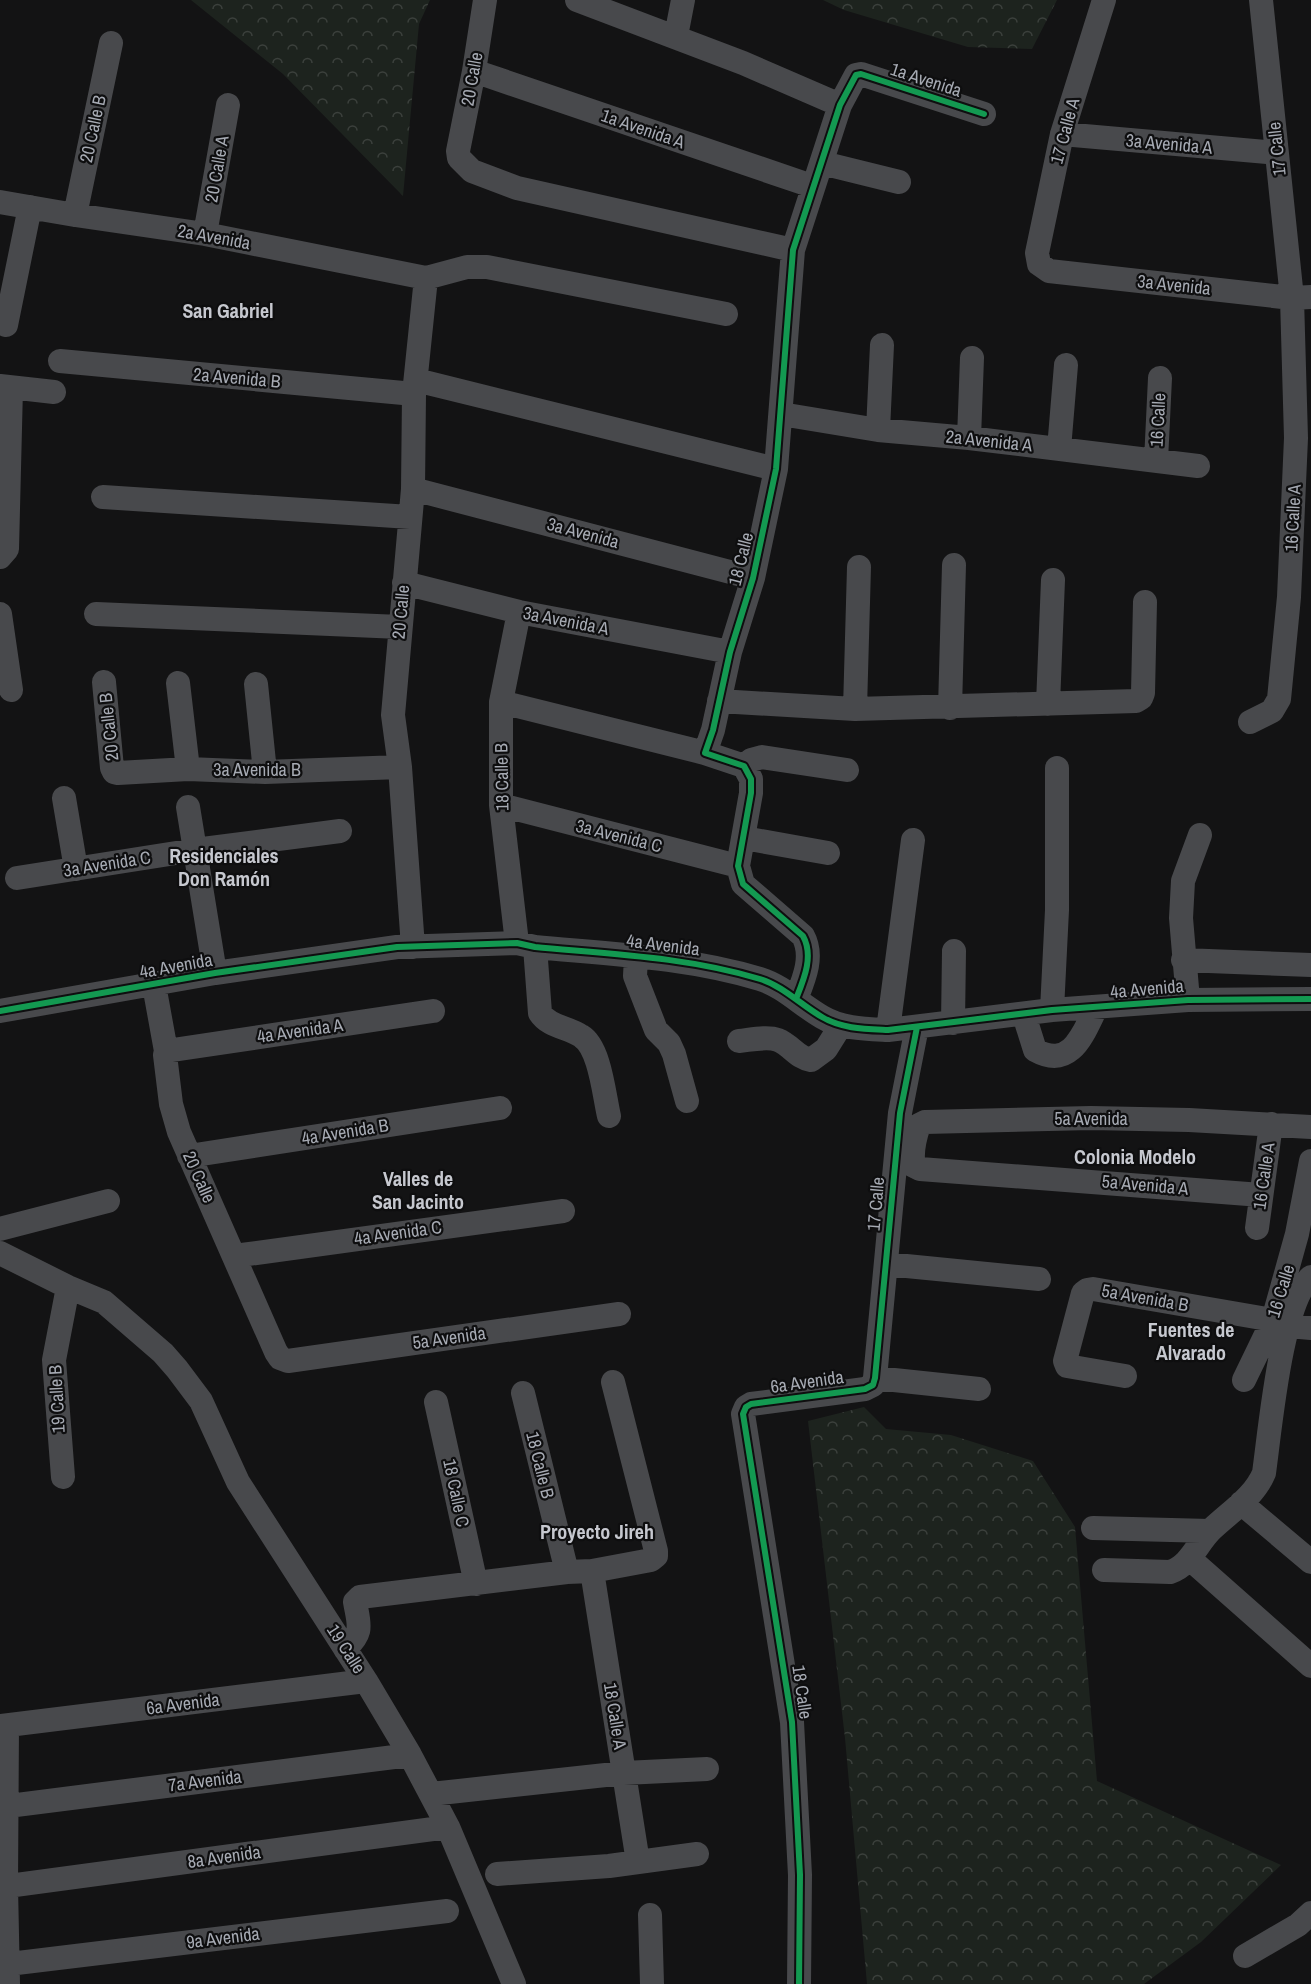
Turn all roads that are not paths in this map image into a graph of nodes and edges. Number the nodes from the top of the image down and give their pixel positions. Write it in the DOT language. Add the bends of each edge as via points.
graph roads {
  1 [pos="485,0"];
  2 [pos="683,0"];
  3 [pos="1104,0"];
  4 [pos="1261,0"];
  5 [pos="585,1"];
  6 [pos="676,36"];
  7 [pos="111,43"];
  8 [pos="474,71"];
  9 [pos="859,74"];
  10 [pos="228,105"];
  11 [pos="840,105"];
  12 [pos="984,114"];
  13 [pos="1062,134"];
  14 [pos="1277,153"];
  15 [pos="822,163"];
  16 [pos="899,182"];
  17 [pos="812,186"];
  18 [pos="0,202"];
  19 [pos="30,207"];
  20 [pos="75,215"];
  21 [pos="205,234"];
  22 [pos="793,250"];
  23 [pos="1039,264"];
  24 [pos="426,278"];
  25 [pos="1302,298"];
  26 [pos="726,314"];
  27 [pos="6,326"];
  28 [pos="882,345"];
  29 [pos="972,358"];
  30 [pos="60,361"];
  31 [pos="1065,365"];
  32 [pos="1160,378"];
  33 [pos="5,387"];
  34 [pos="415,387"];
  35 [pos="54,392"];
  36 [pos="781,414"];
  37 [pos="878,430"];
  38 [pos="969,438"];
  39 [pos="1304,438"];
  40 [pos="1059,449"];
  41 [pos="1156,461"];
  42 [pos="1198,466"];
  43 [pos="777,469"];
  44 [pos="413,489"];
  45 [pos="103,497"];
  46 [pos="410,517"];
  47 [pos="2,556"];
  48 [pos="954,565"];
  49 [pos="859,567"];
  50 [pos="753,578"];
  51 [pos="1053,580"];
  52 [pos="404,583"];
  53 [pos="1300,597"];
  54 [pos="1145,602"];
  55 [pos="519,612"];
  56 [pos="0,614"];
  57 [pos="96,614"];
  58 [pos="400,627"];
  59 [pos="730,652"];
  60 [pos="104,682"];
  61 [pos="178,682"];
  62 [pos="256,684"];
  63 [pos="11,690"];
  64 [pos="719,701"];
  65 [pos="501,702"];
  66 [pos="1048,704"];
  67 [pos="950,708"];
  68 [pos="855,709"];
  69 [pos="1250,722"];
  70 [pos="705,753"];
  71 [pos="744,766"];
  72 [pos="400,767"];
  73 [pos="1057,768"];
  74 [pos="188,769"];
  75 [pos="847,770"];
  76 [pos="114,772"];
  77 [pos="265,772"];
  78 [pos="64,798"];
  79 [pos="501,805"];
  80 [pos="188,807"];
  81 [pos="340,831"];
  82 [pos="1200,835"];
  83 [pos="744,838"];
  84 [pos="913,840"];
  85 [pos="195,850"];
  86 [pos="828,853"];
  87 [pos="738,866"];
  88 [pos="76,869"];
  89 [pos="17,878"];
  90 [pos="526,945"];
  91 [pos="413,947"];
  92 [pos="954,951"];
  93 [pos="636,957"];
  94 [pos="1183,960"];
  95 [pos="1311,965"];
  96 [pos="214,973"];
  97 [pos="154,985"];
  98 [pos="796,999"];
  99 [pos="1311,999"];
  100 [pos="1188,1000"];
  101 [pos="1095,1008"];
  102 [pos="1052,1010"];
  103 [pos="0,1011"];
  104 [pos="433,1011"];
  105 [pos="1024,1015"];
  106 [pos="953,1023"];
  107 [pos="841,1025"];
  108 [pos="917,1026"];
  109 [pos="888,1030"];
  110 [pos="739,1041"];
  111 [pos="166,1051"];
  112 [pos="687,1101"];
  113 [pos="500,1108"];
  114 [pos="609,1116"];
  115 [pos="1271,1124"];
  116 [pos="1311,1127"];
  117 [pos="189,1156"];
  118 [pos="1311,1161"];
  119 [pos="920,1169"];
  120 [pos="1261,1195"];
  121 [pos="108,1201"];
  122 [pos="563,1211"];
  123 [pos="1257,1228"];
  124 [pos="0,1229"];
  125 [pos="0,1253"];
  126 [pos="234,1256"];
  127 [pos="886,1264"];
  128 [pos="1311,1277"];
  129 [pos="1039,1279"];
  130 [pos="68,1287"];
  131 [pos="619,1314"];
  132 [pos="1291,1324"];
  133 [pos="280,1358"];
  134 [pos="1125,1376"];
  135 [pos="1244,1380"];
  136 [pos="613,1382"];
  137 [pos="874,1382"];
  138 [pos="979,1389"];
  139 [pos="523,1393"];
  140 [pos="436,1402"];
  141 [pos="746,1407"];
  142 [pos="63,1477"];
  143 [pos="1241,1503"];
  144 [pos="1093,1528"];
  145 [pos="1210,1531"];
  146 [pos="1190,1559"];
  147 [pos="1311,1562"];
  148 [pos="592,1570"];
  149 [pos="1104,1570"];
  150 [pos="567,1572"];
  151 [pos="476,1584"];
  152 [pos="345,1648"];
  153 [pos="1311,1666"];
  154 [pos="366,1681"];
  155 [pos="3,1726"];
  156 [pos="410,1755"];
  157 [pos="707,1769"];
  158 [pos="624,1773"];
  159 [pos="430,1794"];
  160 [pos="4,1806"];
  161 [pos="448,1827"];
  162 [pos="697,1854"];
  163 [pos="638,1862"];
  164 [pos="497,1874"];
  165 [pos="3,1886"];
  166 [pos="447,1911"];
  167 [pos="1311,1913"];
  168 [pos="650,1915"];
  169 [pos="1311,1935"];
  170 [pos="1274,1939"];
  171 [pos="1245,1956"];
  172 [pos="5,1971"];
  173 [pos="514,1984"];
  174 [pos="652,1984"];
  175 [pos="799,1984"];
  1 -- 8 [label="street, 20 Calle"];
  2 -- 6 [label="street"];
  3 -- 13 [label="street, 17 Calle A"];
  4 -- 14 [label="street, 17 Calle"];
  5 -- 6 [label="street"];
  6 -- 11 [label="street"];
  7 -- 20 [label="street, 20 Calle B"];
  8 -- 17 [label="street, 1a Avenida A"];
  8 -- 22 [label="street, 20 Calle" via="458,151 459,158 472,171 517,188"];
  9 -- 11 [label="street, 18 Calle"];
  9 -- 12 [label="street, 1a Avenida"];
  10 -- 21 [label="street, 20 Calle A"];
  11 -- 15 [label="street, 18 Calle"];
  13 -- 14 [label="street, 3a Avenida A"];
  13 -- 23 [label="street, 17 Calle A" via="1037,253"];
  14 -- 25 [label="street, 17 Calle"];
  15 -- 16 [label="street"];
  15 -- 17 [label="street, 18 Calle"];
  17 -- 22 [label="street, 18 Calle"];
  18 -- 19 [label="street, 2a Avenida"];
  19 -- 20 [label="street, 2a Avenida"];
  19 -- 27 [label="street"];
  20 -- 21 [label="street, 2a Avenida"];
  21 -- 24 [label="street, 2a Avenida"];
  22 -- 36 [label="street, 18 Calle"];
  23 -- 25 [label="street, 3a Avenida" via="1049,271"];
  24 -- 26 [label="street" via="467,267 487,267"];
  24 -- 34 [label="street, 20 Calle"];
  25 -- 39 [label="street, 16 Calle A"];
  28 -- 37 [label="street"];
  29 -- 38 [label="street"];
  30 -- 34 [label="street, 2a Avenida B"];
  31 -- 40 [label="street"];
  32 -- 41 [label="street, 16 Calle"];
  33 -- 35 [label="street"];
  33 -- 47 [label="street" via="7,549"];
  34 -- 43 [label="street, 2a Avenida B"];
  34 -- 44 [label="street, 20 Calle"];
  36 -- 37 [label="street, 2a Avenida A"];
  36 -- 43 [label="street, 18 Calle"];
  37 -- 38 [label="street, 2a Avenida A"];
  38 -- 40 [label="street, 2a Avenida A"];
  39 -- 53 [label="street, 16 Calle A"];
  40 -- 41 [label="street, 2a Avenida A"];
  41 -- 42 [label="street, 2a Avenida A"];
  43 -- 50 [label="street, 18 Calle"];
  44 -- 46 [label="street, 20 Calle"];
  44 -- 50 [label="street, 3a Avenida"];
  45 -- 46 [label="street"];
  46 -- 52 [label="street, 20 Calle"];
  48 -- 67 [label="street"];
  49 -- 68 [label="street"];
  50 -- 59 [label="street, 18 Calle"];
  51 -- 66 [label="street"];
  52 -- 55 [label="street, 3a Avenida A"];
  52 -- 58 [label="street, 20 Calle"];
  53 -- 69 [label="street, 16 Calle A" via="1279,699 1272,711"];
  54 -- 66 [label="street" via="1141,698"];
  55 -- 59 [label="street, 3a Avenida A"];
  55 -- 65 [label="street, 18 Calle B"];
  56 -- 63 [label="street"];
  57 -- 58 [label="street"];
  58 -- 72 [label="street, 20 Calle" via="393,715"];
  59 -- 64 [label="street, 18 Calle"];
  60 -- 76 [label="street, 20 Calle B"];
  61 -- 74 [label="street"];
  62 -- 77 [label="street"];
  64 -- 68 [label="street"];
  64 -- 70 [label="street, 18 Calle"];
  65 -- 70 [label="street"];
  65 -- 79 [label="street, 18 Calle B"];
  66 -- 67 [label="street"];
  67 -- 68 [label="street"];
  70 -- 71 [label="street"];
  71 -- 75 [label="street" via="762,758"];
  71 -- 83 [label="street" via="751,779"];
  72 -- 77 [label="street, 3a Avenida B"];
  72 -- 91 [label="street, 20 Calle"];
  73 -- 102 [label="street"];
  74 -- 76 [label="street, 3a Avenida B"];
  74 -- 77 [label="street, 3a Avenida B"];
  78 -- 88 [label="street"];
  79 -- 87 [label="street, 3a Avenida C"];
  79 -- 90 [label="street, 18 Calle B"];
  80 -- 85 [label="street"];
  81 -- 85 [label="street, 3a Avenida C"];
  82 -- 94 [label="street" via="1183,881"];
  83 -- 86 [label="street"];
  83 -- 87 [label="street"];
  84 -- 109 [label="street"];
  85 -- 88 [label="street, 3a Avenida C"];
  85 -- 96 [label="street"];
  87 -- 98 [label="street" via="743,884 803,936 808,945 804,981"];
  88 -- 89 [label="street, 3a Avenida C"];
  90 -- 91 [label="street, 4a Avenida"];
  90 -- 93 [label="street, 4a Avenida"];
  90 -- 114 [label="street, 18 Calle B" via="540,1012 544,1019 582,1036 591,1046"];
  91 -- 96 [label="street, 4a Avenida"];
  92 -- 106 [label="street"];
  93 -- 98 [label="street, 4a Avenida" via="714,966 763,980"];
  93 -- 112 [label="street" via="634,976 656,1030 674,1054"];
  94 -- 95 [label="street"];
  94 -- 100 [label="street"];
  96 -- 97 [label="street, 4a Avenida"];
  97 -- 103 [label="street, 4a Avenida"];
  97 -- 111 [label="street, 20 Calle"];
  98 -- 107 [label="street, 4a Avenida"];
  99 -- 100 [label="street, 4a Avenida"];
  100 -- 101 [label="street, 4a Avenida"];
  101 -- 102 [label="street, 4a Avenida"];
  101 -- 105 [label="street" via="1075,1048 1045,1056 1035,1050"];
  102 -- 105 [label="street, 4a Avenida"];
  104 -- 111 [label="street, 4a Avenida A"];
  105 -- 106 [label="street, 4a Avenida"];
  106 -- 108 [label="street, 4a Avenida"];
  107 -- 109 [label="street, 4a Avenida"];
  107 -- 110 [label="street" via="826,1049 811,1060 803,1059 772,1038"];
  108 -- 109 [label="street, 4a Avenida"];
  108 -- 127 [label="street, 17 Calle" via="900,1113"];
  111 -- 117 [label="street, 20 Calle" via="171,1104"];
  113 -- 117 [label="street, 4a Avenida B"];
  115 -- 116 [label="street, 5a Avenida"];
  115 -- 119 [label="street, 5a Avenida" via="1091,1118 925,1122 916,1132 913,1160"];
  115 -- 120 [label="street, 16 Calle A"];
  117 -- 126 [label="street, 20 Calle"];
  118 -- 132 [label="street, 16 Calle" via="1297,1234"];
  119 -- 120 [label="street, 5a Avenida A"];
  120 -- 123 [label="street, 16 Calle A"];
  121 -- 124 [label="street"];
  122 -- 126 [label="street, 4a Avenida C"];
  125 -- 130 [label="street"];
  126 -- 133 [label="street, 20 Calle"];
  127 -- 129 [label="street"];
  127 -- 137 [label="street, 17 Calle"];
  128 -- 132 [label="street" via="1294,1303"];
  130 -- 142 [label="street, 19 Calle B" via="54,1360"];
  130 -- 152 [label="street, 19 Calle" via="104,1302 177,1369 201,1401 238,1482"];
  131 -- 133 [label="street, 5a Avenida" via="288,1361"];
  132 -- 134 [label="street, 5a Avenida B" via="1087,1290 1065,1361 1067,1366"];
  132 -- 135 [label="street, 16 Calle"];
  132 -- 143 [label="street" via="1283,1341 1264,1473"];
  136 -- 148 [label="street" via="657,1551 651,1560"];
  137 -- 138 [label="street, 6a Avenida"];
  137 -- 141 [label="street, 6a Avenida" via="865,1389"];
  139 -- 150 [label="street, 18 Calle B"];
  140 -- 151 [label="street, 18 Calle C"];
  141 -- 175 [label="street, 18 Calle" via="743,1414 792,1722 800,1875"];
  143 -- 145 [label="street"];
  143 -- 147 [label="street"];
  144 -- 145 [label="street"];
  145 -- 146 [label="street"];
  146 -- 149 [label="street" via="1170,1572"];
  146 -- 153 [label="street"];
  148 -- 150 [label="street"];
  148 -- 158 [label="street, 18 Calle A"];
  150 -- 151 [label="street"];
  151 -- 152 [label="street" via="360,1598 355,1602 358,1635"];
  152 -- 154 [label="street, 19 Calle"];
  154 -- 155 [label="street, 6a Avenida"];
  154 -- 156 [label="street, 19 Calle"];
  155 -- 160 [label="street"];
  156 -- 159 [label="street, 19 Calle"];
  156 -- 160 [label="street, 7a Avenida"];
  157 -- 158 [label="street"];
  158 -- 159 [label="street"];
  158 -- 163 [label="street, 18 Calle A"];
  159 -- 161 [label="street, 19 Calle"];
  160 -- 165 [label="street"];
  161 -- 165 [label="street, 8a Avenida"];
  161 -- 173 [label="street, 19 Calle"];
  162 -- 163 [label="street"];
  163 -- 164 [label="street"];
  165 -- 172 [label="street"];
  166 -- 172 [label="street, 9a Avenida"];
  167 -- 170 [label="street"];
  168 -- 174 [label="street"];
  169 -- 170 [label="street"];
  170 -- 171 [label="street"];
}
